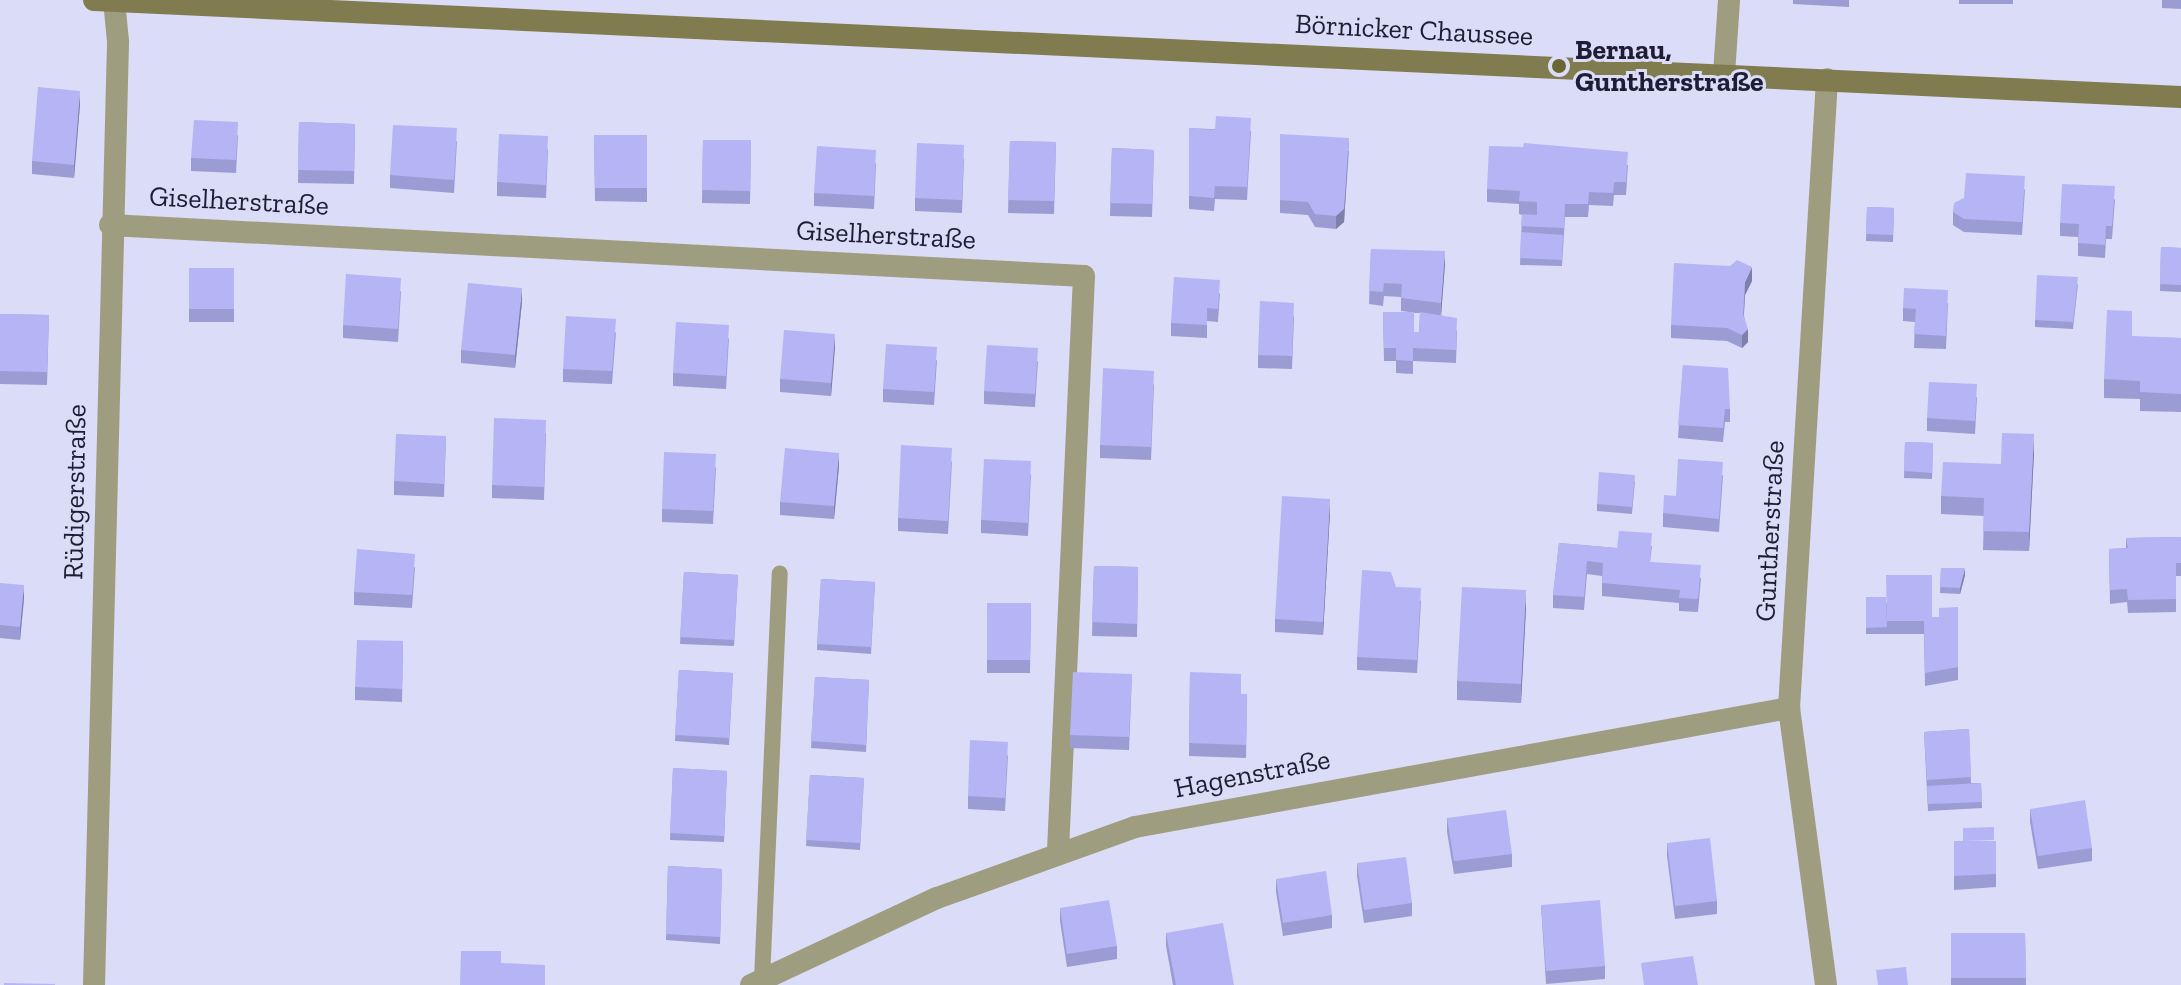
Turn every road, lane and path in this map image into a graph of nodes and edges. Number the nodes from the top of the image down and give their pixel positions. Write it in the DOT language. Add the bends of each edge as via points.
graph roads {
  1 [pos="94,0"];
  2 [pos="114,0"];
  3 [pos="1729,0"];
  4 [pos="1724,74"];
  5 [pos="1827,79"];
  6 [pos="2181,97"];
  7 [pos="110,225"];
  8 [pos="780,573"];
  9 [pos="1789,708"];
  10 [pos="1058,851"];
  11 [pos="756,983"];
  12 [pos="94,985"];
  13 [pos="1826,985"];
  1 -- 2 [label="main road, Börnicker Chaussee"];
  2 -- 4 [label="main road, Börnicker Chaussee"];
  2 -- 7 [label="street, Rüdigerstraße" via="118,41"];
  3 -- 4 [label="street"];
  4 -- 5 [label="main road, Börnicker Chaussee"];
  5 -- 6 [label="main road, Börnicker Chaussee"];
  5 -- 9 [label="street, Guntherstraße"];
  7 -- 10 [label="street, Giselherstraße" via="1084,276"];
  7 -- 12 [label="street, Rüdigerstraße"];
  8 -- 11 [label="lane"];
  9 -- 10 [label="street, Hagenstraße" via="1270,800 1135,827"];
  9 -- 13 [label="street, Guntherstraße"];
  10 -- 11 [label="street, Hagenstraße" via="937,898"];
}
